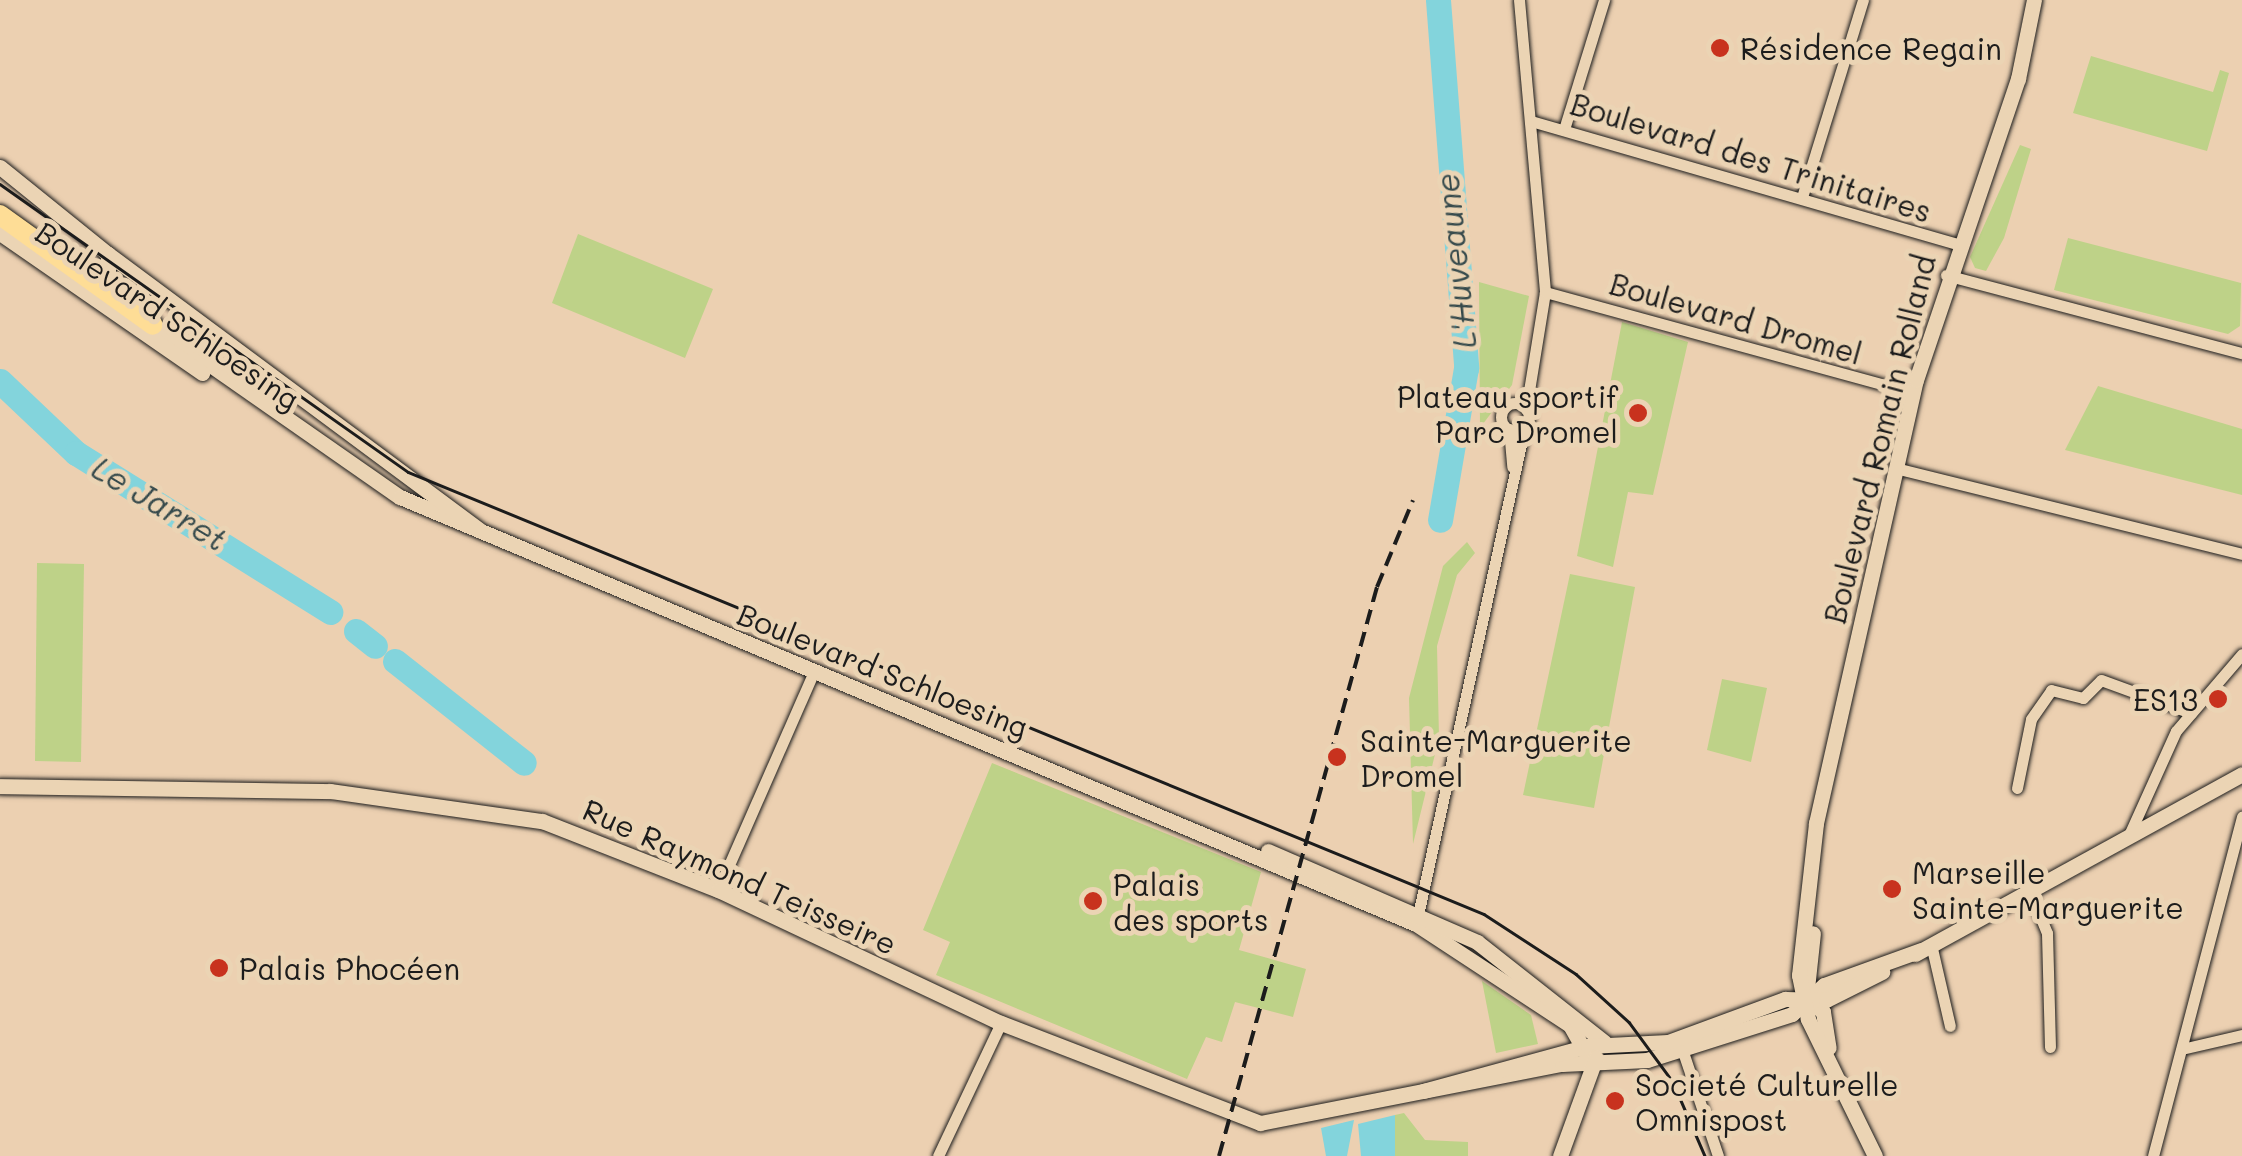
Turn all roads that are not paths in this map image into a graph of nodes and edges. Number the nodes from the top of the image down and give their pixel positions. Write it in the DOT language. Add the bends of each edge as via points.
graph roads {
  1 [pos="1519,0"];
  2 [pos="1604,0"];
  3 [pos="1863,0"];
  4 [pos="2034,0"];
  5 [pos="1531,120"];
  6 [pos="1565,126"];
  7 [pos="0,167"];
  8 [pos="1802,197"];
  9 [pos="0,214"];
  10 [pos="0,233"];
  11 [pos="1956,244"];
  12 [pos="108,254"];
  13 [pos="1945,275"];
  14 [pos="1545,292"];
  15 [pos="153,325"];
  16 [pos="2242,352"];
  17 [pos="1527,378"];
  18 [pos="1913,394"];
  19 [pos="1510,404"];
  20 [pos="1526,409"];
  21 [pos="1525,426"];
  22 [pos="1509,430"];
  23 [pos="307,438"];
  24 [pos="1512,467"];
  25 [pos="1895,468"];
  26 [pos="495,544"];
  27 [pos="2242,554"];
  28 [pos="2242,654"];
  29 [pos="813,674"];
  30 [pos="2191,712"];
  31 [pos="2242,774"];
  32 [pos="0,786"];
  33 [pos="2017,788"];
  34 [pos="2146,798"];
  35 [pos="2242,816"];
  36 [pos="2163,817"];
  37 [pos="2128,836"];
  38 [pos="718,890"];
  39 [pos="2029,890"];
  40 [pos="1418,918"];
  41 [pos="1926,947"];
  42 [pos="1806,998"];
  43 [pos="1001,1023"];
  44 [pos="1950,1026"];
  45 [pos="2242,1036"];
  46 [pos="1596,1044"];
  47 [pos="2050,1048"];
  48 [pos="2186,1048"];
  49 [pos="1682,1049"];
  50 [pos="1592,1064"];
  51 [pos="1410,1097"];
  52 [pos="938,1156"];
  53 [pos="1560,1156"];
  54 [pos="1718,1156"];
  55 [pos="1875,1156"];
  56 [pos="2153,1156"];
  1 -- 5 [label="street"];
  2 -- 6 [label="street"];
  3 -- 8 [label="street"];
  4 -- 11 [label="main road, Boulevard Romain Rolland" via="2018,79"];
  5 -- 6 [label="street, Boulevard des Trinitaires"];
  5 -- 14 [label="street"];
  6 -- 8 [label="street, Boulevard des Trinitaires"];
  7 -- 12 [label="main road, Boulevard Schloesing"];
  8 -- 11 [label="street, Boulevard des Trinitaires"];
  9 -- 15 [label="highway"];
  10 -- 23 [label="main road, Boulevard Schloesing" via="280,430"];
  11 -- 13 [label="main road, Boulevard Romain Rolland"];
  12 -- 15 [label="main road, Boulevard Schloesing" via="108,278 144,305"];
  12 -- 26 [label="main road, Boulevard Schloesing"];
  13 -- 16 [label="street"];
  13 -- 18 [label="main road, Boulevard Romain Rolland"];
  14 -- 17 [label="street"];
  14 -- 18 [label="street, Boulevard Dromel"];
  15 -- 23 [label="main road, Boulevard Schloesing"];
  17 -- 19 [label="street"];
  17 -- 20 [label="street"];
  18 -- 25 [label="main road, Boulevard Romain Rolland"];
  19 -- 20 [label="street"];
  19 -- 22 [label="street" via="1501,418"];
  20 -- 21 [label="street"];
  21 -- 22 [label="street"];
  21 -- 24 [label="street"];
  22 -- 24 [label="street"];
  23 -- 26 [label="main road, Boulevard Schloesing"];
  24 -- 40 [label="street"];
  25 -- 27 [label="street"];
  25 -- 42 [label="main road, Boulevard Romain Rolland" via="1819,802 1799,974"];
  26 -- 29 [label="main road, Boulevard Schloesing"];
  28 -- 30 [label="street"];
  29 -- 38 [label="street"];
  29 -- 40 [label="main road, Boulevard Schloesing"];
  30 -- 33 [label="street" via="2102,680 2083,698 2050,690 2031,720"];
  30 -- 34 [label="street"];
  31 -- 36 [label="main road"];
  32 -- 38 [label="main road, Rue Raymond Teisseire" via="450,802 542,821"];
  34 -- 36 [label="street"];
  34 -- 37 [label="street"];
  35 -- 48 [label="street"];
  36 -- 37 [label="main road"];
  37 -- 39 [label="main road"];
  38 -- 43 [label="main road, Rue Raymond Teisseire"];
  39 -- 41 [label="main road"];
  39 -- 47 [label="street" via="2047,934"];
  40 -- 46 [label="main road, Boulevard Schloesing" via="1532,979"];
  41 -- 42 [label="main road"];
  41 -- 44 [label="street"];
  42 -- 46 [label="main road" via="1638,1048"];
  42 -- 49 [label="main road" via="1792,1014"];
  42 -- 55 [label="main road, Boulevard Romain Rolland" via="1808,1019 1830,1048"];
  43 -- 51 [label="main road, Rue Raymond Teisseire" via="1248,1120 1312,1118"];
  43 -- 52 [label="street"];
  45 -- 48 [label="street"];
  46 -- 50 [label="main road"];
  46 -- 51 [label="main road"];
  48 -- 56 [label="street"];
  49 -- 50 [label="main road"];
  49 -- 54 [label="street"];
  50 -- 51 [label="main road"];
  50 -- 53 [label="main road"];
}
